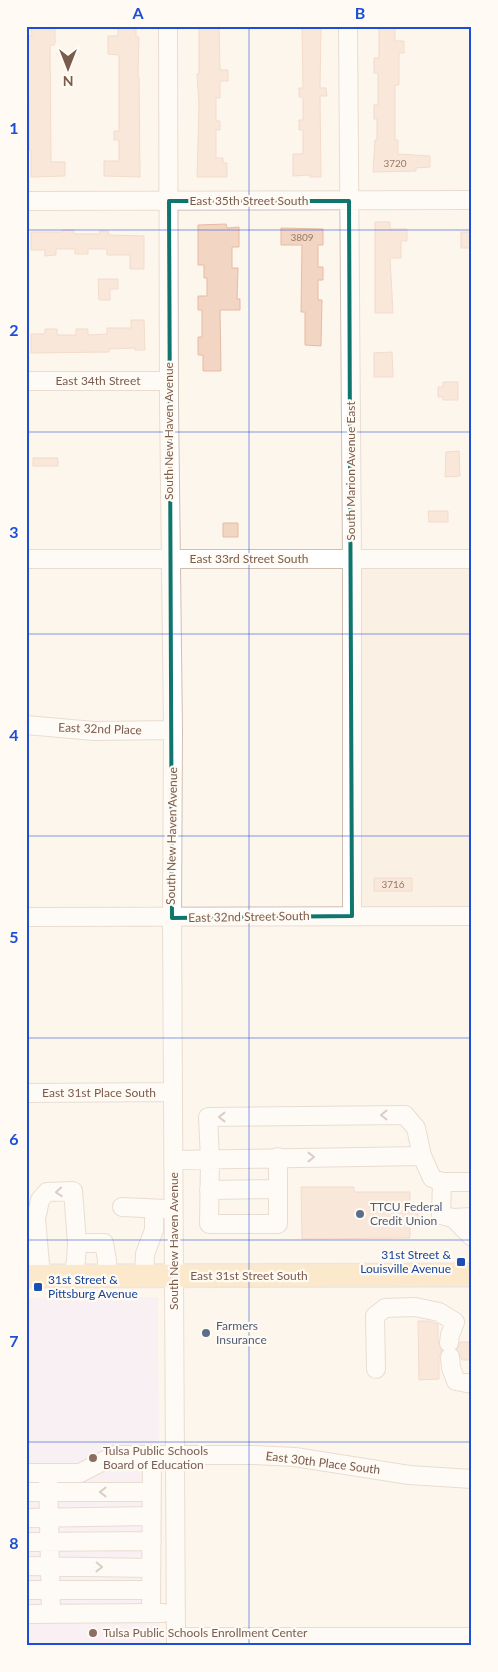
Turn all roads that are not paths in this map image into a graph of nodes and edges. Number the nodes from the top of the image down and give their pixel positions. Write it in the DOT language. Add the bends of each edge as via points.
graph roads {
  1 [pos="168,26"];
  2 [pos="348,26"];
  3 [pos="472,200"];
  4 [pos="26,201"];
  5 [pos="169,201"];
  6 [pos="349,201"];
  7 [pos="26,381"];
  8 [pos="169,381"];
  9 [pos="26,558"];
  10 [pos="171,559"];
  11 [pos="352,559"];
  12 [pos="472,559"];
  13 [pos="26,725"];
  14 [pos="174,730"];
  15 [pos="352,916"];
  16 [pos="472,916"];
  17 [pos="26,917"];
  18 [pos="172,918"];
  19 [pos="172,1092"];
  20 [pos="26,1093"];
  21 [pos="422,1156"];
  22 [pos="278,1157"];
  23 [pos="210,1159"];
  24 [pos="173,1160"];
  25 [pos="442,1182"];
  26 [pos="472,1182"];
  27 [pos="278,1189"];
  28 [pos="209,1190"];
  29 [pos="122,1207"];
  30 [pos="174,1208"];
  31 [pos="154,1209"];
  32 [pos="472,1217"];
  33 [pos="453,1218"];
  34 [pos="472,1237"];
  35 [pos="26,1240"];
  36 [pos="76,1243"];
  37 [pos="472,1275"];
  38 [pos="32,1276"];
  39 [pos="73,1276"];
  40 [pos="107,1276"];
  41 [pos="144,1276"];
  42 [pos="174,1276"];
  43 [pos="463,1322"];
  44 [pos="376,1369"];
  45 [pos="472,1384"];
  46 [pos="152,1455"];
  47 [pos="175,1455"];
  48 [pos="26,1473"];
  49 [pos="48,1473"];
  50 [pos="472,1480"];
  51 [pos="26,1492"];
  52 [pos="49,1492"];
  53 [pos="152,1492"];
  54 [pos="152,1516"];
  55 [pos="49,1517"];
  56 [pos="26,1518"];
  57 [pos="152,1541"];
  58 [pos="26,1542"];
  59 [pos="50,1542"];
  60 [pos="26,1566"];
  61 [pos="50,1566"];
  62 [pos="151,1568"];
  63 [pos="26,1590"];
  64 [pos="50,1590"];
  65 [pos="151,1590"];
  66 [pos="151,1613"];
  67 [pos="176,1613"];
  68 [pos="26,1614"];
  69 [pos="51,1614"];
  70 [pos="472,1637"];
  71 [pos="176,1642"];
  1 -- 5 [label="street, South New Haven Avenue"];
  2 -- 6 [label="street, South Marion Avenue East"];
  3 -- 6 [label="street, East 35th Street South"];
  4 -- 5 [label="street, East 35th Street South"];
  5 -- 6 [label="street, East 35th Street South"];
  5 -- 8 [label="street, South New Haven Avenue"];
  6 -- 11 [label="street, South Marion Avenue East"];
  7 -- 8 [label="street, East 34th Street"];
  8 -- 10 [label="street, South New Haven Avenue"];
  9 -- 10 [label="street, East 33rd Street South"];
  10 -- 11 [label="street, East 33rd Street South"];
  10 -- 14 [label="street, South New Haven Avenue"];
  11 -- 12 [label="street, East 33rd Street South"];
  11 -- 15 [label="street, South Marion Avenue East"];
  13 -- 14 [label="street, East 32nd Place" via="94,731"];
  14 -- 18 [label="street, South New Haven Avenue"];
  15 -- 16 [label="street, East 32nd Street South"];
  15 -- 18 [label="street, East 32nd Street South"];
  17 -- 18 [label="street, East 32nd Street South"];
  18 -- 19 [label="street, South New Haven Avenue"];
  19 -- 20 [label="street, East 31st Place South"];
  19 -- 24 [label="street, South New Haven Avenue"];
  22 -- 21 [label="street, one-way"];
  21 -- 23 [label="street, one-way" via="416,1128 405,1115 208,1117"];
  21 -- 25 [label="street" via="432,1178"];
  22 -- 23 [label="street"];
  22 -- 27 [label="street"];
  23 -- 24 [label="street"];
  23 -- 28 [label="street"];
  24 -- 30 [label="street, South New Haven Avenue"];
  25 -- 26 [label="street"];
  25 -- 33 [label="street" via="442,1215"];
  27 -- 28 [label="street"];
  27 -- 28 [label="street" via="278,1224 209,1224"];
  29 -- 31 [label="street"];
  30 -- 31 [label="street"];
  30 -- 42 [label="street, South New Haven Avenue"];
  31 -- 41 [label="street" via="154,1230 145,1254"];
  32 -- 33 [label="street"];
  33 -- 34 [label="street"];
  35 -- 38 [label="street"];
  36 -- 38 [label="street, one-way" via="73,1191 47,1192 40,1200 36,1220"];
  36 -- 39 [label="street"];
  36 -- 40 [label="street" via="104,1243"];
  37 -- 42 [label="main road, East 31st Street South"];
  38 -- 39 [label="main road, East 31st Street South"];
  39 -- 40 [label="main road, East 31st Street South"];
  40 -- 41 [label="main road, East 31st Street South"];
  41 -- 42 [label="main road, East 31st Street South"];
  42 -- 47 [label="street, South New Haven Avenue"];
  43 -- 44 [label="street" via="415,1307 385,1308 375,1316"];
  43 -- 45 [label="street" via="450,1335 451,1368 456,1381"];
  46 -- 47 [label="street, East 30th Place South"];
  46 -- 49 [label="street, East 30th Place South" via="115,1455 80,1473"];
  46 -- 53 [label="street"];
  47 -- 50 [label="street, East 30th Place South" via="295,1458 409,1475"];
  47 -- 67 [label="street, South New Haven Avenue"];
  48 -- 49 [label="street, East 30th Place South"];
  49 -- 52 [label="street"];
  51 -- 52 [label="street"];
  53 -- 52 [label="street, one-way"];
  52 -- 55 [label="street"];
  53 -- 54 [label="street"];
  54 -- 55 [label="street"];
  54 -- 57 [label="street"];
  55 -- 56 [label="street"];
  55 -- 59 [label="street"];
  57 -- 59 [label="street"];
  57 -- 62 [label="street"];
  58 -- 59 [label="street"];
  59 -- 61 [label="street"];
  60 -- 61 [label="street"];
  61 -- 62 [label="street, one-way"];
  61 -- 64 [label="street"];
  62 -- 65 [label="street"];
  63 -- 64 [label="street"];
  64 -- 65 [label="street"];
  64 -- 69 [label="street"];
  65 -- 66 [label="street"];
  66 -- 67 [label="street"];
  66 -- 69 [label="street"];
  67 -- 71 [label="street, South New Haven Avenue"];
  68 -- 69 [label="street"];
  70 -- 71 [label="street"];
}
